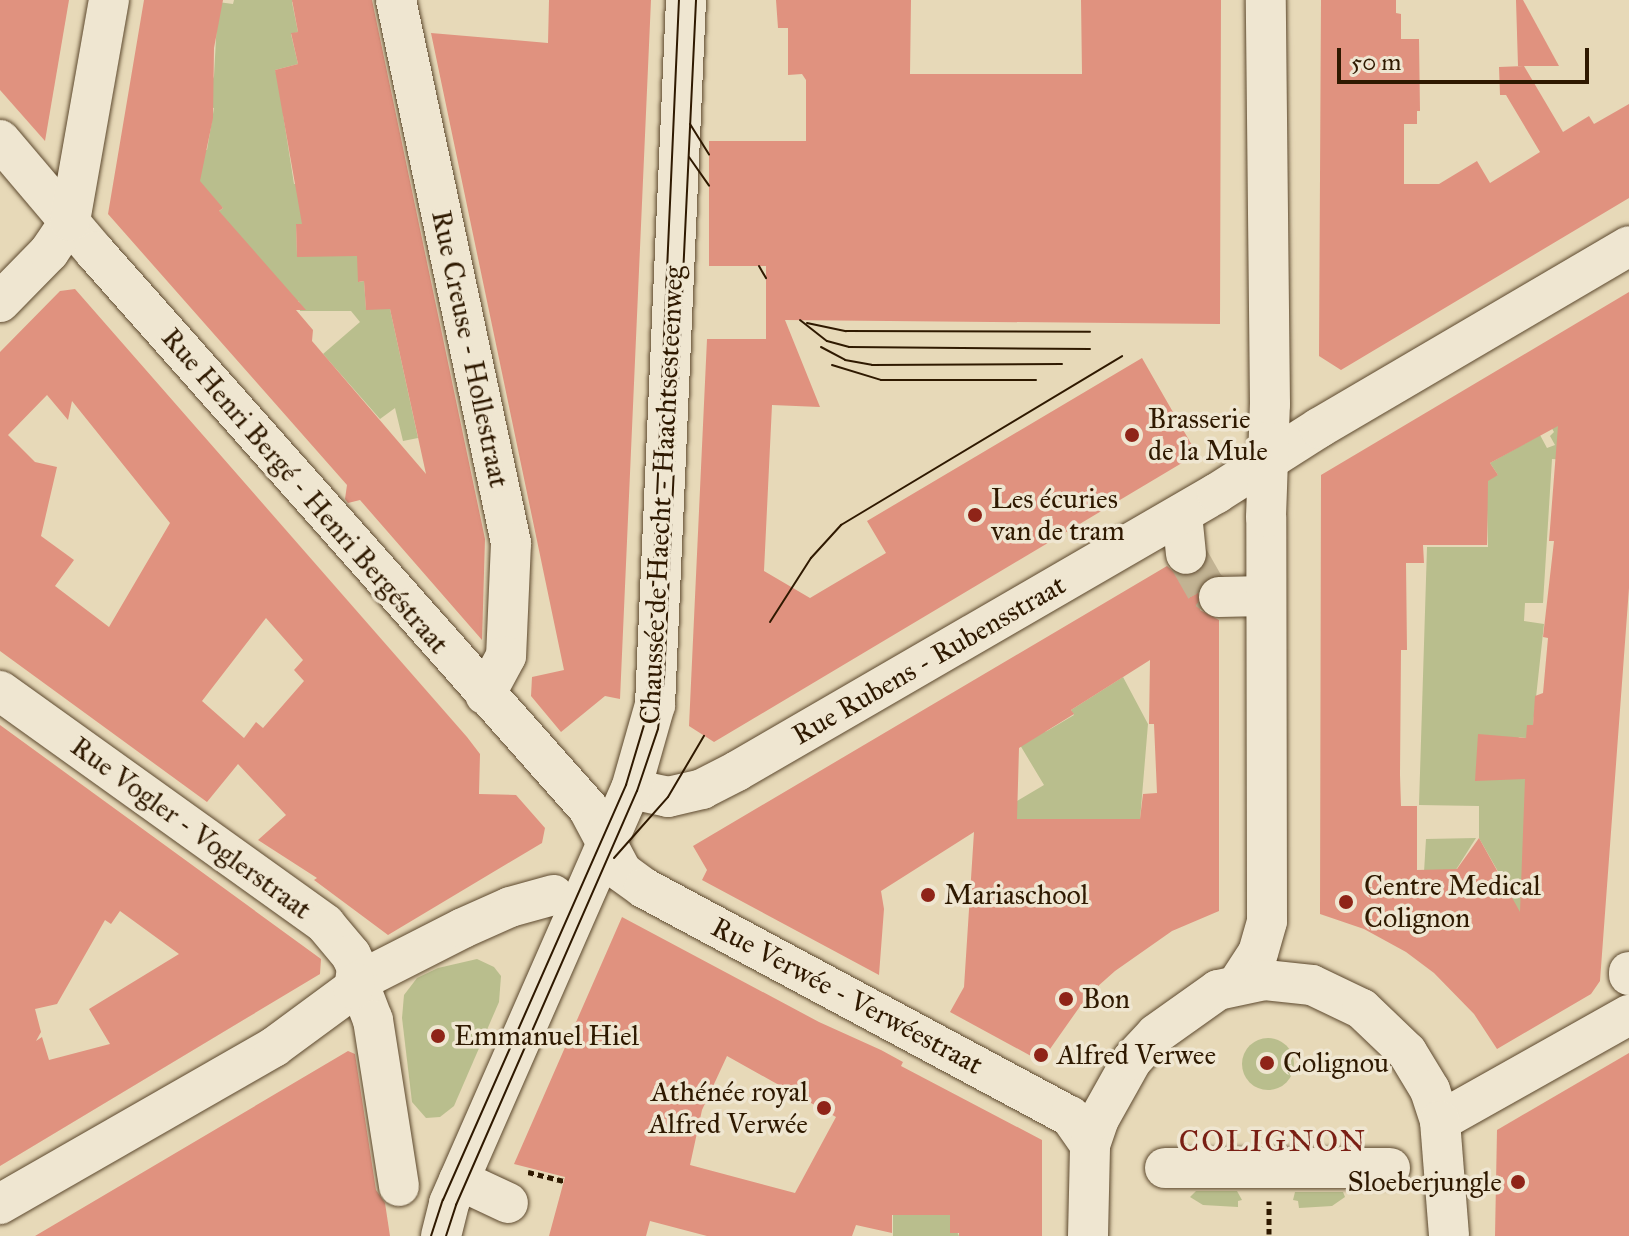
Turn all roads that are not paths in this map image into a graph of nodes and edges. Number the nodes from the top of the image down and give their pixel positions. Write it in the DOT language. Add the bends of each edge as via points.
graph roads {
  1 [pos="109,0"];
  2 [pos="396,0"];
  3 [pos="686,0"];
  4 [pos="1266,0"];
  5 [pos="0,140"];
  6 [pos="70,221"];
  7 [pos="1629,246"];
  8 [pos="0,302"];
  9 [pos="1268,460"];
  10 [pos="1182,514"];
  11 [pos="1186,554"];
  12 [pos="1266,596"];
  13 [pos="1219,597"];
  14 [pos="0,691"];
  15 [pos="485,695"];
  16 [pos="631,789"];
  17 [pos="607,843"];
  18 [pos="553,895"];
  19 [pos="1267,921"];
  20 [pos="1295,982"];
  21 [pos="1237,985"];
  22 [pos="370,988"];
  23 [pos="1629,1015"];
  24 [pos="1440,1121"];
  25 [pos="1090,1145"];
  26 [pos="1165,1168"];
  27 [pos="1390,1168"];
  28 [pos="459,1180"];
  29 [pos="399,1186"];
  30 [pos="508,1203"];
  31 [pos="0,1204"];
  32 [pos="441,1236"];
  33 [pos="1088,1236"];
  34 [pos="1449,1236"];
  1 -- 6 [label="street"];
  2 -- 15 [label="street, Rue Creuse - Hollestraat" via="511,543 506,656"];
  3 -- 16 [label="street, Chaussée de Haecht - Haachtsesteenweg" via="657,680 650,732"];
  4 -- 9 [label="street"];
  5 -- 6 [label="street, Rue Henri Bergé - Henri Bergéstraat"];
  6 -- 8 [label="street" via="49,252"];
  6 -- 15 [label="street, Rue Henri Bergé - Henri Bergéstraat"];
  7 -- 9 [label="street, Rue Rubens - Rubensstraat"];
  9 -- 10 [label="street, Rue Rubens - Rubensstraat"];
  9 -- 12 [label="street"];
  10 -- 11 [label="street"];
  10 -- 16 [label="street, Rue Rubens - Rubensstraat" via="720,781 668,797"];
  12 -- 13 [label="street"];
  12 -- 19 [label="street"];
  14 -- 22 [label="street, Rue Vogler - Voglerstraat" via="325,924"];
  15 -- 17 [label="street, Rue Henri Bergé - Henri Bergéstraat" via="588,808"];
  16 -- 17 [label="street, Chaussée de Haecht - Haachtsesteenweg"];
  17 -- 25 [label="street, Rue Verwée - Verwéestraat" via="622,872 644,888 1070,1116"];
  17 -- 28 [label="street, Chaussée de Haecht - Haachtsesteenweg"];
  18 -- 22 [label="street" via="498,912"];
  19 -- 20 [label="street"];
  19 -- 21 [label="street" via="1258,953"];
  20 -- 21 [label="street"];
  20 -- 24 [label="street" via="1362,1009 1407,1052 1430,1090"];
  21 -- 25 [label="street" via="1218,990 1156,1034 1132,1060"];
  22 -- 29 [label="street, Rue Vogler - Voglerstraat"];
  22 -- 31 [label="street" via="353,989 274,1047"];
  23 -- 24 [label="street"];
  24 -- 34 [label="street"];
  25 -- 33 [label="street"];
  26 -- 27 [label="street"];
  28 -- 30 [label="street"];
  28 -- 32 [label="street, Chaussée de Haecht - Haachtsesteenweg"];
}
